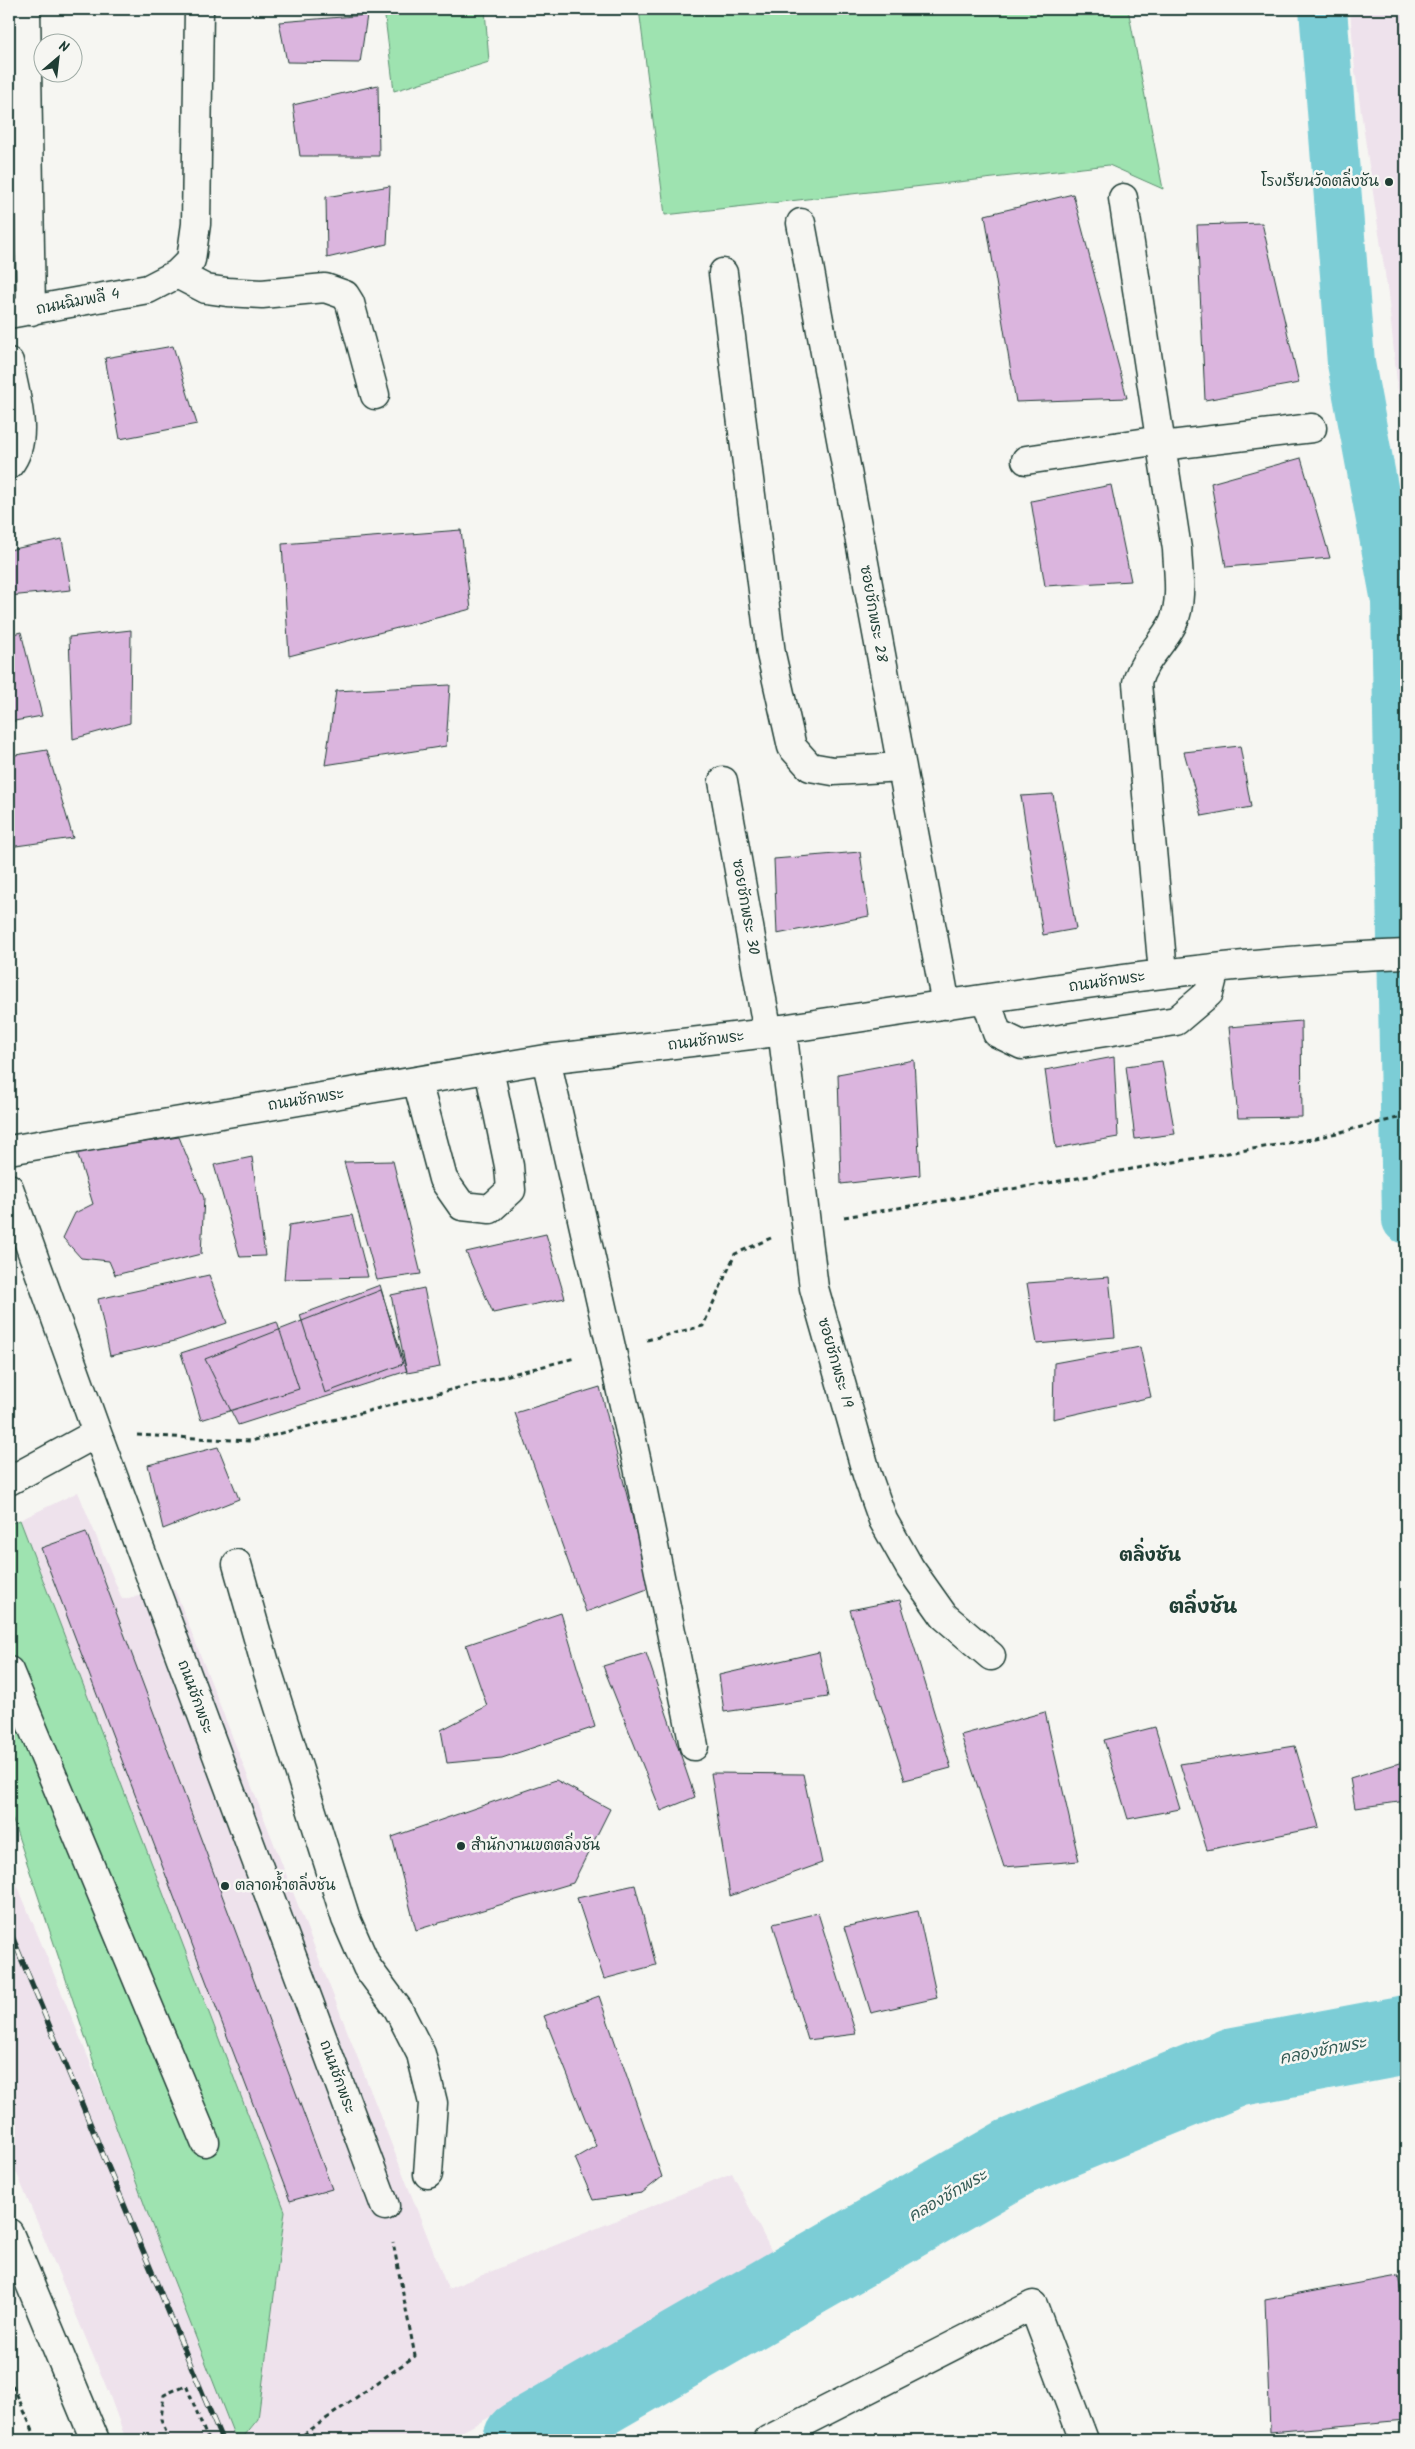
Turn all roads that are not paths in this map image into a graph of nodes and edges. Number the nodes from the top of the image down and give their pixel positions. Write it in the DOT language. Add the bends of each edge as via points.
graph roads {
  1 [pos="26,9"];
  2 [pos="199,9"];
  3 [pos="1123,198"];
  4 [pos="801,223"];
  5 [pos="722,273"];
  6 [pos="177,274"];
  7 [pos="20,312"];
  8 [pos="9,362"];
  9 [pos="375,395"];
  10 [pos="1312,428"];
  11 [pos="1162,443"];
  12 [pos="1026,460"];
  13 [pos="9,465"];
  14 [pos="902,767"];
  15 [pos="723,781"];
  16 [pos="1406,954"];
  17 [pos="1215,969"];
  18 [pos="1163,973"];
  19 [pos="986,999"];
  20 [pos="946,1005"];
  21 [pos="775,1031"];
  22 [pos="546,1059"];
  23 [pos="489,1069"];
  24 [pos="417,1081"];
  25 [pos="9,1150"];
  26 [pos="9,1188"];
  27 [pos="97,1433"];
  28 [pos="9,1481"];
  29 [pos="237,1564"];
  30 [pos="991,1656"];
  31 [pos="9,1671"];
  32 [pos="694,1746"];
  33 [pos="204,2142"];
  34 [pos="428,2174"];
  35 [pos="385,2206"];
  36 [pos="9,2233"];
  37 [pos="814,2429"];
  38 [pos="95,2440"];
  39 [pos="768,2440"];
  40 [pos="1084,2440"];
  1 -- 7 [label="street"];
  2 -- 6 [label="street" via="196,224 191,260"];
  3 -- 11 [label="street"];
  4 -- 14 [label="street, ซอยชักพระ 28"];
  5 -- 14 [label="street" via="771,654 792,748 810,767 834,771"];
  6 -- 7 [label="street, ถนนฉิมพลี 4" via="148,289"];
  6 -- 9 [label="street" via="206,289 220,291 262,294 325,288 345,295"];
  8 -- 13 [label="street" via="21,435"];
  10 -- 11 [label="street"];
  11 -- 12 [label="street"];
  11 -- 18 [label="street" via="1177,549 1179,593 1173,623 1144,663 1137,683"];
  14 -- 20 [label="street, ซอยชักพระ 28"];
  15 -- 21 [label="street, ซอยชักพระ 30"];
  16 -- 17 [label="street, ถนนชักพระ"];
  17 -- 18 [label="street, ถนนชักพระ"];
  17 -- 19 [label="street" via="1209,993 1176,1022 1022,1045 997,1033"];
  18 -- 19 [label="street, ถนนชักพระ"];
  19 -- 20 [label="street, ถนนชักพระ"];
  20 -- 21 [label="street, ถนนชักพระ"];
  21 -- 22 [label="street, ถนนชักพระ"];
  21 -- 30 [label="street, ซอยชักพระ 19" via="814,1288 867,1475 883,1520 910,1568 944,1616"];
  22 -- 23 [label="street, ถนนชักพระ"];
  22 -- 32 [label="street" via="640,1477"];
  23 -- 24 [label="street, ถนนชักพระ"];
  23 -- 24 [label="street" via="509,1166 510,1190 490,1209 462,1206 442,1179"];
  24 -- 25 [label="street, ถนนชักพระ"];
  26 -- 27 [label="street, ถนนชักพระ"];
  27 -- 28 [label="street"];
  27 -- 35 [label="street, ถนนชักพระ"];
  29 -- 34 [label="street" via="346,1919 367,1967 398,2009 421,2054 434,2103"];
  31 -- 33 [label="street"];
  36 -- 38 [label="street"];
  37 -- 39 [label="street"];
  37 -- 40 [label="street" via="1033,2304"];
}
